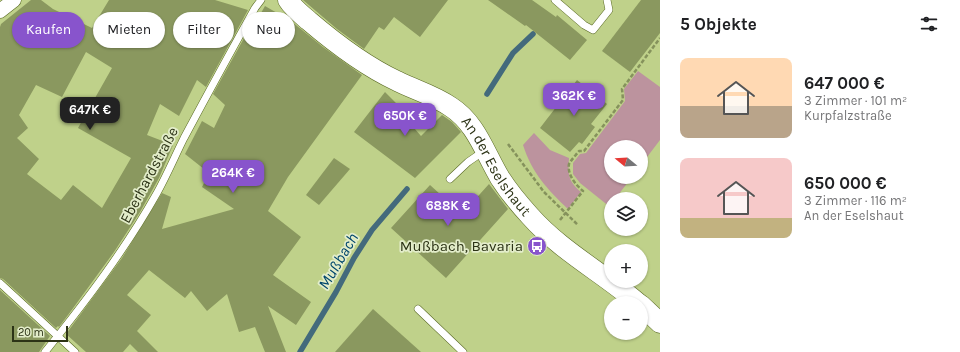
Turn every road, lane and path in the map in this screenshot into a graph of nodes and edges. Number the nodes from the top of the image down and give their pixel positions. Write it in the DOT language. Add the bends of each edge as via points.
graph roads {
  1 [pos="14,0"];
  2 [pos="261,0"];
  3 [pos="288,0"];
  4 [pos="555,0"];
  5 [pos="607,0"];
  6 [pos="0,11"];
  7 [pos="660,38"];
  8 [pos="508,144"];
  9 [pos="486,150"];
  10 [pos="450,179"];
  11 [pos="566,213"];
  12 [pos="578,225"];
  13 [pos="549,235"];
  14 [pos="0,283"];
  15 [pos="629,296"];
  16 [pos="418,309"];
  17 [pos="648,312"];
  18 [pos="660,323"];
  19 [pos="58,336"];
  20 [pos="46,352"];
  21 [pos="75,352"];
  22 [pos="463,352"];
  1 -- 6 [label="street"];
  2 -- 19 [label="lane, Eberhardstraße" via="143,218 109,270"];
  3 -- 9 [label="main road, An der Eselshaut" via="303,16 363,61 397,81 437,98 461,114"];
  4 -- 5 [label="lane" via="593,30 610,10"];
  7 -- 11 [label="path" via="622,89 623,100 584,151 579,152 570,163 569,174 584,191"];
  8 -- 11 [label="path" via="544,192"];
  9 -- 10 [label="lane"];
  9 -- 13 [label="main road, An der Eselshaut" via="510,193"];
  11 -- 12 [label="path"];
  11 -- 13 [label="path"];
  13 -- 15 [label="main road, An der Eselshaut"];
  14 -- 19 [label="lane"];
  16 -- 22 [label="lane"];
  17 -- 18 [label="main road"];
  19 -- 20 [label="lane, Eberhardstraße"];
  19 -- 21 [label="lane"];
}
